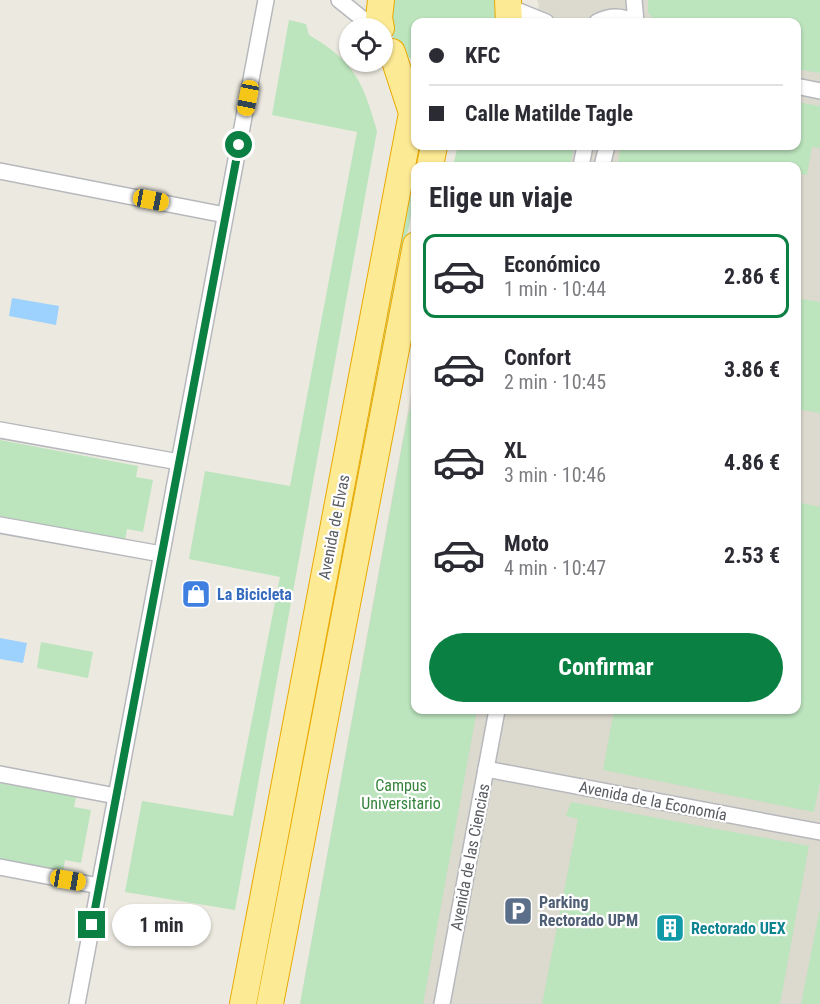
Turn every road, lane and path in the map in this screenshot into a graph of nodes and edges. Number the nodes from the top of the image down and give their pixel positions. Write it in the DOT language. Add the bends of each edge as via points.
graph roads {
  1 [pos="266,0"];
  2 [pos="339,0"];
  3 [pos="381,0"];
  4 [pos="634,0"];
  5 [pos="509,10"];
  6 [pos="362,18"];
  7 [pos="379,18"];
  8 [pos="534,18"];
  9 [pos="635,18"];
  10 [pos="393,50"];
  11 [pos="393,62"];
  12 [pos="411,70"];
  13 [pos="801,87"];
  14 [pos="820,91"];
  15 [pos="411,110"];
  16 [pos="411,118"];
  17 [pos="0,171"];
  18 [pos="225,215"];
  19 [pos="411,270"];
  20 [pos="0,430"];
  21 [pos="179,462"];
  22 [pos="0,525"];
  23 [pos="161,554"];
  24 [pos="496,714"];
  25 [pos="486,769"];
  26 [pos="0,774"];
  27 [pos="116,796"];
  28 [pos="820,832"];
  29 [pos="0,867"];
  30 [pos="99,885"];
  31 [pos="76,1004"];
  32 [pos="243,1004"];
  33 [pos="270,1004"];
  34 [pos="442,1004"];
  1 -- 18 [label="street"];
  2 -- 6 [label="street"];
  3 -- 7 [label="highway"];
  4 -- 9 [label="street"];
  5 -- 8 [label="street"];
  10 -- 12 [label="highway"];
  11 -- 15 [label="highway, Avenida de Elvas"];
  13 -- 14 [label="street"];
  16 -- 32 [label="highway, Avenida de Elvas"];
  17 -- 18 [label="street"];
  18 -- 21 [label="street"];
  19 -- 33 [label="highway, Avenida de Elvas"];
  20 -- 21 [label="street"];
  21 -- 23 [label="street"];
  22 -- 23 [label="street"];
  23 -- 27 [label="street"];
  24 -- 25 [label="street, Avenida de las Ciencias"];
  25 -- 28 [label="street, Avenida de la Economía"];
  25 -- 34 [label="street, Avenida de las Ciencias"];
  26 -- 27 [label="street"];
  27 -- 30 [label="street"];
  29 -- 30 [label="street"];
  30 -- 31 [label="street"];
}
